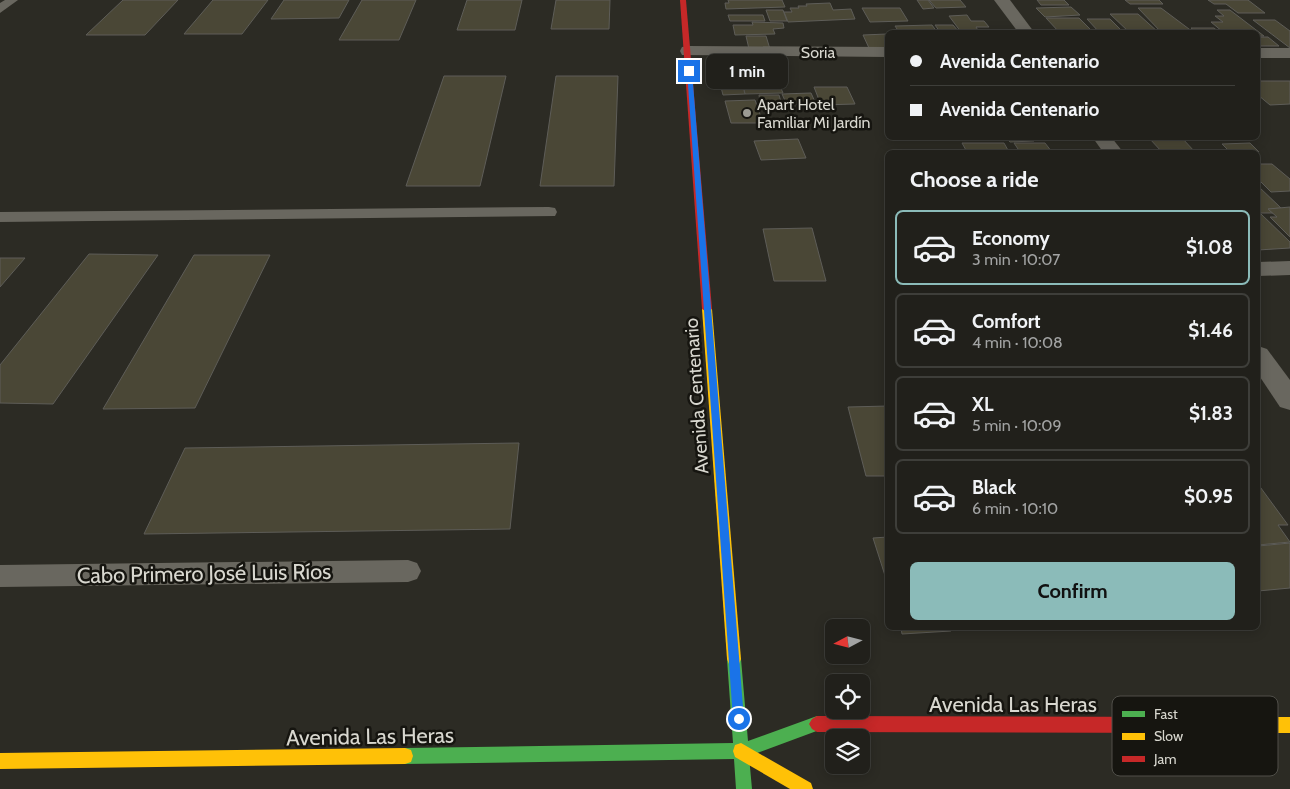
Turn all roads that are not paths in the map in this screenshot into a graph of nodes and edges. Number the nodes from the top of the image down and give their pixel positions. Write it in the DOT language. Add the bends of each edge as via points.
graph roads {
  1 [pos="12,0"];
  2 [pos="683,0"];
  3 [pos="1002,0"];
  4 [pos="0,9"];
  5 [pos="1024,30"];
  6 [pos="688,51"];
  7 [pos="885,52"];
  8 [pos="1260,53"];
  9 [pos="1290,53"];
  10 [pos="1104,140"];
  11 [pos="1111,150"];
  12 [pos="549,212"];
  13 [pos="0,217"];
  14 [pos="1290,268"];
  15 [pos="1260,269"];
  16 [pos="1260,357"];
  17 [pos="1290,400"];
  18 [pos="408,571"];
  19 [pos="0,576"];
  20 [pos="1112,724"];
  21 [pos="741,751"];
  22 [pos="0,761"];
  23 [pos="724,789"];
  24 [pos="744,789"];
  25 [pos="806,789"];
  1 -- 4 [label="lane"];
  2 -- 6 [label="main road, Avenida Centenario"];
  3 -- 5 [label="street"];
  6 -- 7 [label="street, Soria"];
  6 -- 21 [label="main road, Avenida Centenario"];
  8 -- 9 [label="street"];
  10 -- 11 [label="street"];
  12 -- 13 [label="lane"];
  14 -- 15 [label="street"];
  16 -- 17 [label="street"];
  18 -- 19 [label="lane, Cabo Primero José Luis Ríos"];
  20 -- 21 [label="main road, Avenida Las Heras" via="820,723"];
  21 -- 22 [label="main road, Avenida Las Heras"];
  21 -- 23 [label="lane"];
  21 -- 24 [label="main road, Avenida Centenario"];
  21 -- 25 [label="main road"];
}
